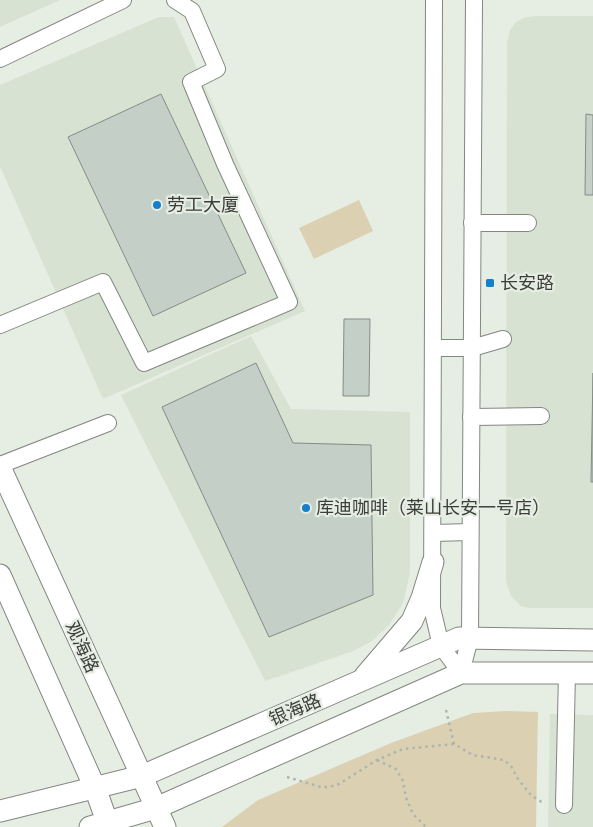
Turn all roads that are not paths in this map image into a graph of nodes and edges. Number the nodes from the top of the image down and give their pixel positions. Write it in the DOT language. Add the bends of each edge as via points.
graph roads {
  1 [pos="123,0"];
  2 [pos="175,0"];
  3 [pos="434,0"];
  4 [pos="474,0"];
  5 [pos="0,59"];
  6 [pos="472,223"];
  7 [pos="528,223"];
  8 [pos="0,325"];
  9 [pos="503,339"];
  10 [pos="433,348"];
  11 [pos="472,348"];
  12 [pos="542,416"];
  13 [pos="471,417"];
  14 [pos="108,423"];
  15 [pos="0,466"];
  16 [pos="470,532"];
  17 [pos="432,533"];
  18 [pos="432,562"];
  19 [pos="0,575"];
  20 [pos="470,638"];
  21 [pos="593,640"];
  22 [pos="441,646"];
  23 [pos="461,673"];
  24 [pos="567,673"];
  25 [pos="593,673"];
  26 [pos="360,681"];
  27 [pos="142,776"];
  28 [pos="95,788"];
  29 [pos="564,806"];
  30 [pos="0,810"];
  31 [pos="160,818"];
  32 [pos="102,826"];
  1 -- 5 [label="street"];
  2 -- 8 [label="street" via="192,11 217,69 191,82 289,302 144,363 103,282"];
  3 -- 10 [label="street"];
  4 -- 6 [label="street"];
  6 -- 7 [label="street"];
  6 -- 11 [label="street"];
  9 -- 11 [label="street"];
  10 -- 11 [label="street"];
  10 -- 17 [label="street"];
  11 -- 13 [label="street"];
  12 -- 13 [label="street"];
  13 -- 16 [label="street"];
  14 -- 15 [label="street"];
  15 -- 27 [label="main road, 观海路"];
  16 -- 17 [label="street"];
  16 -- 20 [label="street"];
  17 -- 18 [label="street"];
  18 -- 22 [label="street" via="432,608"];
  18 -- 26 [label="main road" via="412,621"];
  19 -- 28 [label="main road"];
  20 -- 21 [label="main road, 银海路"];
  20 -- 22 [label="main road, 银海路" via="459,638"];
  20 -- 23 [label="street"];
  22 -- 23 [label="street"];
  22 -- 26 [label="main road, 银海路"];
  23 -- 24 [label="main road, 银海路"];
  23 -- 31 [label="main road, 银海路"];
  24 -- 25 [label="main road, 银海路"];
  24 -- 29 [label="street"];
  26 -- 27 [label="main road, 银海路"];
  27 -- 28 [label="main road, 银海路"];
  27 -- 31 [label="main road, 观海路"];
  28 -- 30 [label="main road, 银海路"];
  28 -- 32 [label="main road"];
  31 -- 32 [label="main road, 银海路"];
}
